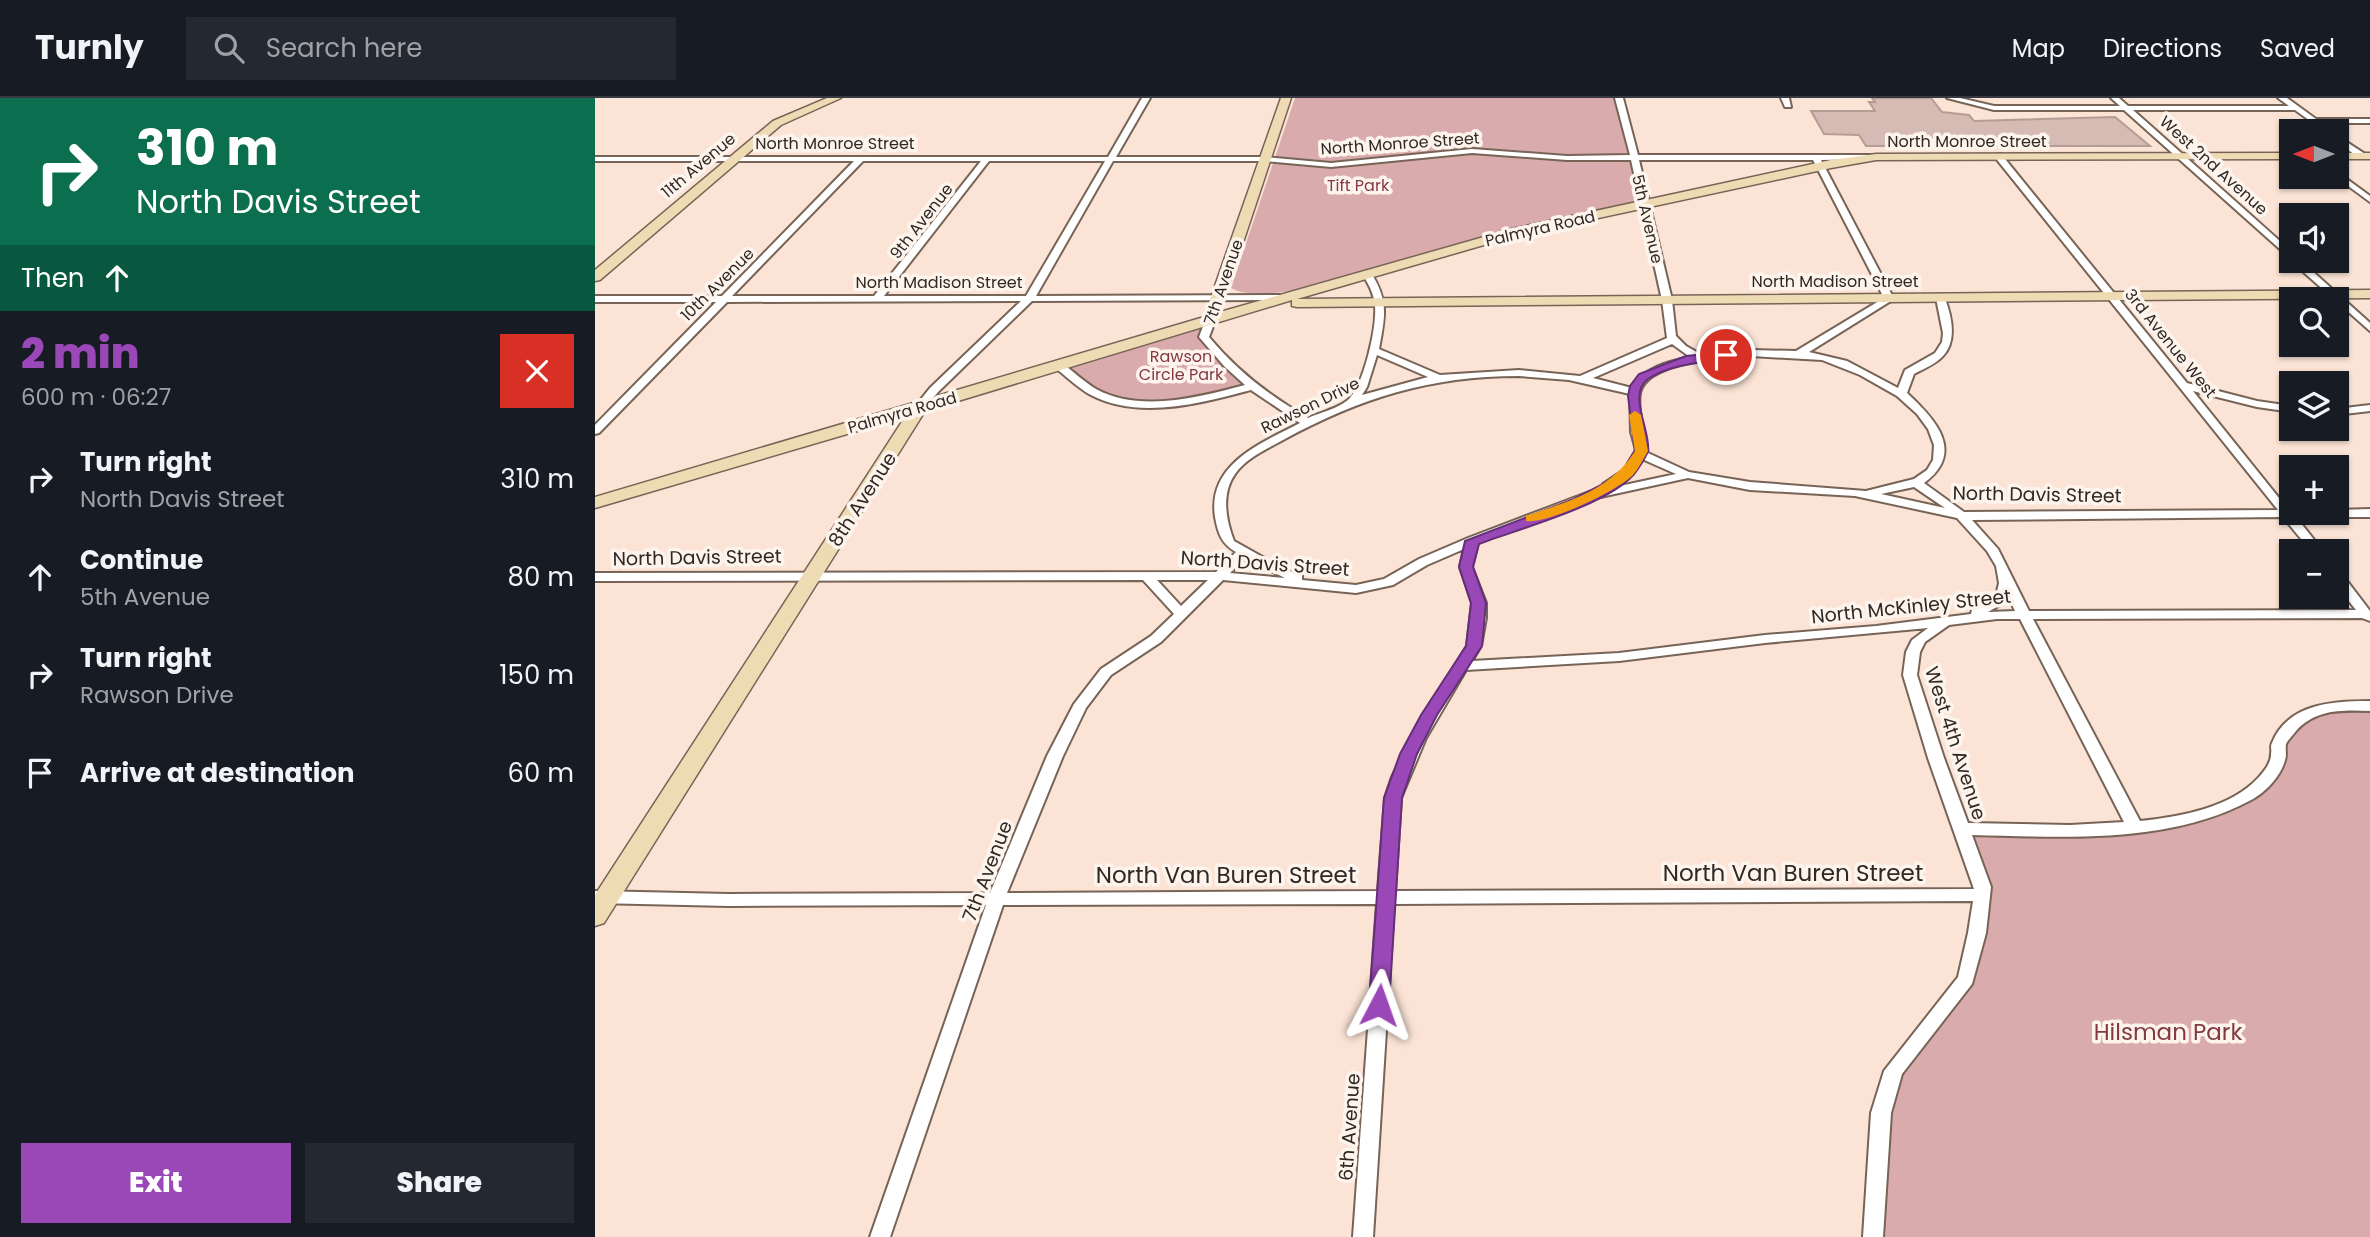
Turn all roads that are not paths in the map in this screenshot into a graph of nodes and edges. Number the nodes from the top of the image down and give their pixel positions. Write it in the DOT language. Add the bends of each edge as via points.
graph roads {
  1 [pos="836,98"];
  2 [pos="1146,98"];
  3 [pos="1286,98"];
  4 [pos="1619,98"];
  5 [pos="1951,98"];
  6 [pos="2115,98"];
  7 [pos="2240,98"];
  8 [pos="2282,98"];
  9 [pos="2127,108"];
  10 [pos="2253,108"];
  11 [pos="2295,108"];
  12 [pos="2311,119"];
  13 [pos="2349,121"];
  14 [pos="2370,121"];
  15 [pos="2349,145"];
  16 [pos="1998,156"];
  17 [pos="2180,156"];
  18 [pos="2279,156"];
  19 [pos="2366,156"];
  20 [pos="1876,157"];
  21 [pos="1634,158"];
  22 [pos="595,159"];
  23 [pos="732,159"];
  24 [pos="861,159"];
  25 [pos="987,159"];
  26 [pos="1110,159"];
  27 [pos="1265,159"];
  28 [pos="1818,162"];
  29 [pos="2349,183"];
  30 [pos="2370,200"];
  31 [pos="1645,204"];
  32 [pos="2279,245"];
  33 [pos="2309,273"];
  34 [pos="1368,275"];
  35 [pos="595,277"];
  36 [pos="2324,287"];
  37 [pos="2370,293"];
  38 [pos="2349,294"];
  39 [pos="2279,295"];
  40 [pos="2112,297"];
  41 [pos="1218,298"];
  42 [pos="1283,298"];
  43 [pos="1941,298"];
  44 [pos="595,299"];
  45 [pos="725,299"];
  46 [pos="876,299"];
  47 [pos="1029,299"];
  48 [pos="1889,299"];
  49 [pos="1667,300"];
  50 [pos="1300,302"];
  51 [pos="1382,302"];
  52 [pos="2349,309"];
  53 [pos="1210,321"];
  54 [pos="2370,328"];
  55 [pos="1674,339"];
  56 [pos="1374,350"];
  57 [pos="1798,354"];
  58 [pos="1700,358"];
  59 [pos="1058,365"];
  60 [pos="1439,379"];
  61 [pos="1579,380"];
  62 [pos="2183,385"];
  63 [pos="1251,387"];
  64 [pos="1635,391"];
  65 [pos="1901,394"];
  66 [pos="1353,400"];
  67 [pos="2279,407"];
  68 [pos="919,408"];
  69 [pos="2370,408"];
  70 [pos="2349,410"];
  71 [pos="1308,423"];
  72 [pos="595,431"];
  73 [pos="1641,451"];
  74 [pos="1688,475"];
  75 [pos="1916,483"];
  76 [pos="1855,492"];
  77 [pos="1593,495"];
  78 [pos="595,503"];
  79 [pos="2279,503"];
  80 [pos="2279,513"];
  81 [pos="2349,513"];
  82 [pos="2370,513"];
  83 [pos="1963,516"];
  84 [pos="2296,525"];
  85 [pos="2307,539"];
  86 [pos="1472,541"];
  87 [pos="1244,552"];
  88 [pos="813,575"];
  89 [pos="1145,575"];
  90 [pos="1220,576"];
  91 [pos="595,577"];
  92 [pos="2007,582"];
  93 [pos="1329,588"];
  94 [pos="2349,592"];
  95 [pos="1181,614"];
  96 [pos="2025,614"];
  97 [pos="2368,616"];
  98 [pos="1970,617"];
  99 [pos="1950,619"];
  100 [pos="1462,666"];
  101 [pos="2370,705"];
  102 [pos="2134,825"];
  103 [pos="1963,829"];
  104 [pos="1983,895"];
  105 [pos="601,897"];
  106 [pos="997,897"];
  107 [pos="1385,898"];
  108 [pos="595,916"];
  109 [pos="880,1237"];
  110 [pos="1363,1237"];
  111 [pos="1873,1237"];
  1 -- 23 [label="main road, 11th Avenue" via="776,123"];
  2 -- 26 [label="street, 8th Avenue"];
  3 -- 27 [label="main road, 7th Avenue"];
  4 -- 21 [label="street, 5th Avenue"];
  5 -- 9 [label="street" via="1994,108"];
  6 -- 9 [label="street, West 2nd Avenue"];
  7 -- 10 [label="street"];
  8 -- 11 [label="street"];
  9 -- 10 [label="street"];
  9 -- 17 [label="street, West 2nd Avenue"];
  10 -- 11 [label="street"];
  11 -- 12 [label="street"];
  13 -- 14 [label="street"];
  15 -- 19 [label="street"];
  16 -- 17 [label="main road, North Monroe Street"];
  16 -- 20 [label="main road, North Monroe Street"];
  16 -- 40 [label="street, 3rd Avenue West"];
  17 -- 18 [label="main road, North Monroe Street"];
  17 -- 32 [label="street, West 2nd Avenue"];
  20 -- 28 [label="main road, Palmyra Road"];
  21 -- 27 [label="street, North Monroe Street" via="1472,152 1331,165"];
  21 -- 28 [label="street, North Monroe Street"];
  21 -- 31 [label="street, 5th Avenue"];
  22 -- 23 [label="street, North Monroe Street"];
  23 -- 24 [label="street, North Monroe Street"];
  23 -- 35 [label="main road, 11th Avenue"];
  24 -- 25 [label="street, North Monroe Street"];
  24 -- 45 [label="street, 10th Avenue"];
  25 -- 26 [label="street, North Monroe Street"];
  25 -- 46 [label="street, 9th Avenue"];
  26 -- 27 [label="street, North Monroe Street"];
  26 -- 47 [label="street, 8th Avenue"];
  27 -- 41 [label="main road, 7th Avenue"];
  28 -- 31 [label="main road, Palmyra Road"];
  28 -- 48 [label="street"];
  29 -- 30 [label="street"];
  31 -- 34 [label="main road, Palmyra Road" via="1512,233"];
  31 -- 49 [label="street, 5th Avenue"];
  33 -- 36 [label="street"];
  34 -- 42 [label="main road, Palmyra Road"];
  34 -- 51 [label="street"];
  37 -- 38 [label="main road, North Madison Street"];
  39 -- 40 [label="main road, North Madison Street"];
  40 -- 43 [label="main road, North Madison Street"];
  40 -- 62 [label="street, 3rd Avenue West"];
  41 -- 42 [label="street, North Madison Street"];
  41 -- 47 [label="street, North Madison Street"];
  41 -- 53 [label="main road, 7th Avenue"];
  42 -- 53 [label="main road, Palmyra Road"];
  43 -- 48 [label="main road, North Madison Street"];
  43 -- 65 [label="street" via="1947,342 1939,355 1909,372"];
  44 -- 45 [label="street, North Madison Street"];
  45 -- 46 [label="street, North Madison Street"];
  45 -- 72 [label="street, 10th Avenue"];
  46 -- 47 [label="street, North Madison Street"];
  47 -- 68 [label="street, 8th Avenue"];
  48 -- 49 [label="main road, North Madison Street"];
  48 -- 57 [label="street"];
  49 -- 51 [label="main road, North Madison Street"];
  49 -- 55 [label="street, 5th Avenue" via="1668,328"];
  50 -- 51 [label="main road, North Madison Street"];
  50 -- 53 [label="main road, Palmyra Road"];
  51 -- 56 [label="street"];
  52 -- 54 [label="street"];
  53 -- 59 [label="main road, Palmyra Road"];
  53 -- 63 [label="street, 7th Avenue" via="1204,337"];
  55 -- 58 [label="street"];
  55 -- 61 [label="street"];
  56 -- 60 [label="street"];
  56 -- 66 [label="street" via="1363,387"];
  57 -- 58 [label="street"];
  57 -- 65 [label="street" via="1845,365"];
  58 -- 64 [label="street" via="1674,363 1644,377"];
  59 -- 63 [label="street" via="1095,392 1142,403"];
  59 -- 68 [label="main road, Palmyra Road"];
  60 -- 61 [label="street, Rawson Drive" via="1514,373"];
  60 -- 66 [label="street, Rawson Drive"];
  61 -- 64 [label="street"];
  62 -- 67 [label="street"];
  62 -- 79 [label="street, 3rd Avenue West"];
  63 -- 71 [label="street, 7th Avenue"];
  64 -- 73 [label="street"];
  65 -- 75 [label="street" via="1925,416 1940,447 1937,466"];
  66 -- 71 [label="street, Rawson Drive"];
  68 -- 78 [label="main road, Palmyra Road"];
  68 -- 88 [label="main road, 8th Avenue"];
  69 -- 70 [label="street"];
  71 -- 87 [label="street, Rawson Drive" via="1254,453 1230,473 1220,499 1220,514 1229,543"];
  73 -- 74 [label="street"];
  73 -- 77 [label="street" via="1629,472"];
  74 -- 76 [label="street, North Davis Street" via="1750,486"];
  74 -- 77 [label="street, North Davis Street"];
  75 -- 76 [label="street"];
  75 -- 83 [label="street"];
  76 -- 83 [label="street, North Davis Street"];
  77 -- 86 [label="street, North Davis Street"];
  80 -- 83 [label="street, North Davis Street"];
  81 -- 82 [label="street, North Davis Street"];
  83 -- 92 [label="street" via="1988,543"];
  84 -- 85 [label="street, 3rd Avenue West"];
  86 -- 93 [label="street, North Davis Street" via="1388,582 1356,589"];
  86 -- 100 [label="street, 6th Avenue" via="1466,567 1476,592 1479,618 1474,646"];
  87 -- 90 [label="street"];
  87 -- 93 [label="street" via="1281,573"];
  88 -- 89 [label="street, North Davis Street"];
  88 -- 91 [label="street, North Davis Street"];
  88 -- 105 [label="main road, 8th Avenue"];
  89 -- 90 [label="street, North Davis Street"];
  89 -- 95 [label="street"];
  90 -- 93 [label="street, North Davis Street"];
  90 -- 95 [label="street, 7th Avenue"];
  92 -- 96 [label="street"];
  92 -- 98 [label="street" via="2002,597"];
  94 -- 97 [label="street"];
  95 -- 106 [label="street, 7th Avenue" via="1156,639 1106,672 1079,707"];
  96 -- 97 [label="street, North McKinley Street"];
  96 -- 98 [label="street, North McKinley Street"];
  96 -- 102 [label="street"];
  98 -- 99 [label="street, North McKinley Street"];
  99 -- 100 [label="street, North McKinley Street" via="1619,657"];
  99 -- 103 [label="street, West 4th Avenue" via="1919,640 1910,675"];
  100 -- 107 [label="street, 6th Avenue" via="1429,715 1401,771 1393,798"];
  101 -- 102 [label="street" via="2332,706 2306,713 2283,738 2278,760 2249,795 2201,814"];
  102 -- 103 [label="street" via="2081,830"];
  103 -- 104 [label="street, West 4th Avenue"];
  104 -- 107 [label="street, North Van Buren Street"];
  104 -- 111 [label="street" via="1966,979 1893,1071 1881,1113"];
  105 -- 106 [label="street, North Van Buren Street"];
  105 -- 108 [label="main road, 8th Avenue"];
  106 -- 107 [label="street, North Van Buren Street"];
  106 -- 109 [label="street, 7th Avenue"];
  107 -- 110 [label="street, 6th Avenue"];
}
